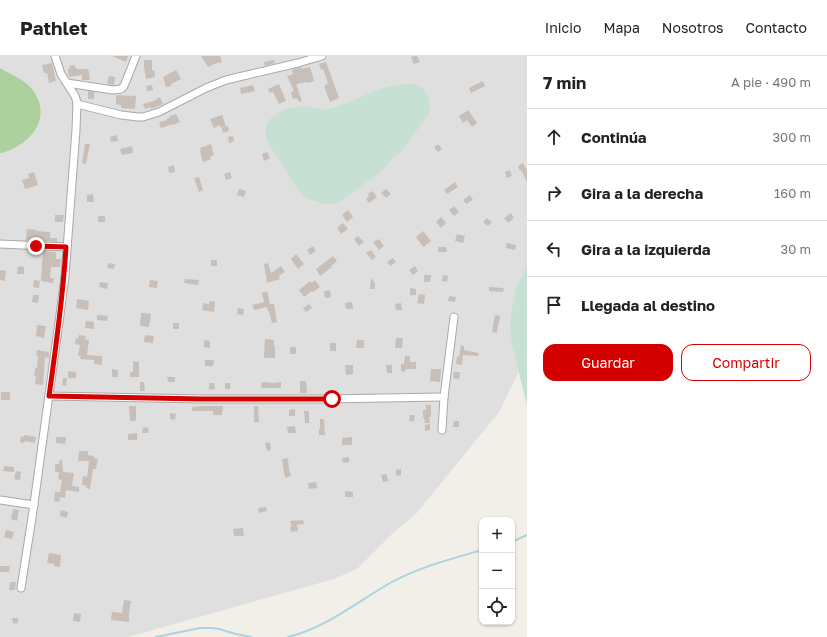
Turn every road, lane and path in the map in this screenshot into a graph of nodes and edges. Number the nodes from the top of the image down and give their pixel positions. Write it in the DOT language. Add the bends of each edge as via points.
graph roads {
  1 [pos="55,56"];
  2 [pos="136,56"];
  3 [pos="322,56"];
  4 [pos="67,83"];
  5 [pos="77,104"];
  6 [pos="0,244"];
  7 [pos="66,247"];
  8 [pos="454,317"];
  9 [pos="49,396"];
  10 [pos="444,397"];
  11 [pos="442,430"];
  12 [pos="0,500"];
  13 [pos="34,506"];
  14 [pos="22,588"];
  1 -- 4 [label="street"];
  2 -- 4 [label="street" via="121,89"];
  3 -- 5 [label="street" via="226,80 143,117 121,115"];
  4 -- 5 [label="street"];
  5 -- 7 [label="street"];
  6 -- 7 [label="street"];
  7 -- 9 [label="street"];
  8 -- 10 [label="street"];
  9 -- 10 [label="street" via="201,399"];
  9 -- 13 [label="street"];
  10 -- 11 [label="street"];
  12 -- 13 [label="street"];
  13 -- 14 [label="street"];
}
